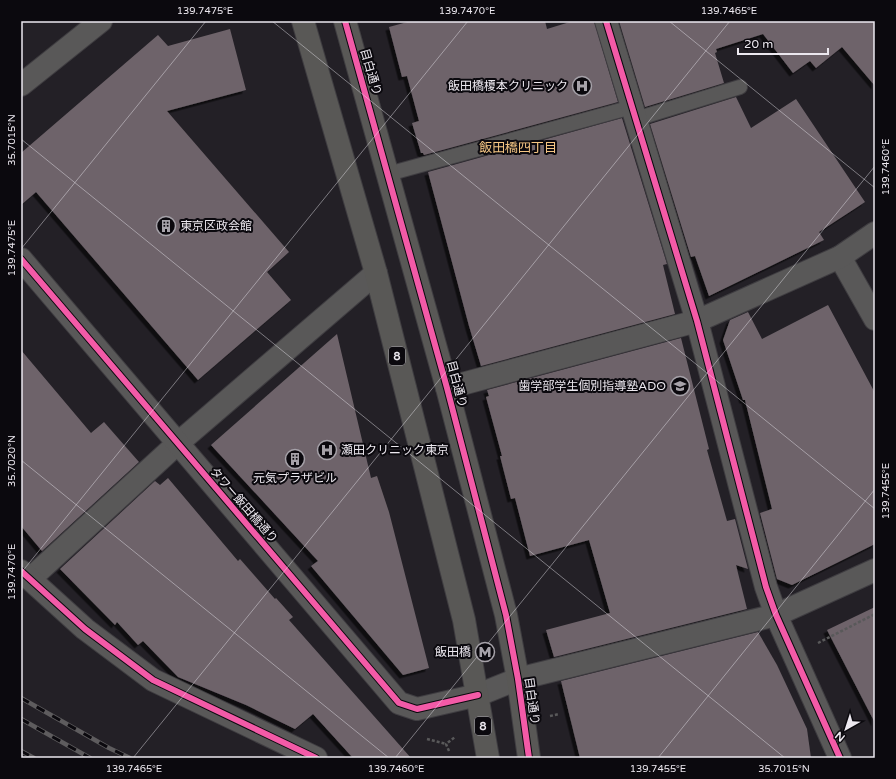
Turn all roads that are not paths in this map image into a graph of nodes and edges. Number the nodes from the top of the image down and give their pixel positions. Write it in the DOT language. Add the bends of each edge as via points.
graph roads {
  1 [pos="101,21"];
  2 [pos="303,21"];
  3 [pos="346,21"];
  4 [pos="606,21"];
  5 [pos="79,30"];
  6 [pos="21,84"];
  7 [pos="740,87"];
  8 [pos="634,113"];
  9 [pos="388,174"];
  10 [pos="875,233"];
  11 [pos="840,257"];
  12 [pos="21,259"];
  13 [pos="376,273"];
  14 [pos="875,319"];
  15 [pos="697,321"];
  16 [pos="447,388"];
  17 [pos="177,444"];
  18 [pos="875,570"];
  19 [pos="25,575"];
  20 [pos="776,615"];
  21 [pos="518,679"];
  22 [pos="478,694"];
  23 [pos="316,758"];
  24 [pos="488,758"];
  25 [pos="528,758"];
  26 [pos="840,758"];
  1 -- 5 [label="street"];
  2 -- 13 [label="main road, 8"];
  3 -- 9 [label="main road, 目白通り"];
  4 -- 8 [label="street"];
  5 -- 6 [label="street"];
  7 -- 8 [label="lane"];
  8 -- 9 [label="lane"];
  8 -- 15 [label="street"];
  9 -- 16 [label="main road, 目白通り"];
  10 -- 11 [label="street"];
  11 -- 14 [label="street"];
  11 -- 15 [label="street"];
  12 -- 17 [label="street, タワー飯田橋通り"];
  13 -- 17 [label="street"];
  13 -- 22 [label="main road, 8" via="464,620"];
  15 -- 16 [label="street"];
  15 -- 20 [label="street" via="766,587"];
  16 -- 21 [label="main road, 目白通り" via="506,615"];
  17 -- 19 [label="street"];
  17 -- 22 [label="street, タワー飯田橋通り" via="399,703 416,709"];
  18 -- 20 [label="street, タワー飯田橋通り"];
  19 -- 23 [label="street" via="85,628 153,680"];
  20 -- 21 [label="street, タワー飯田橋通り"];
  20 -- 26 [label="street"];
  21 -- 22 [label="street, タワー飯田橋通り"];
  21 -- 25 [label="main road, 目白通り"];
  22 -- 24 [label="main road, 8"];
}
